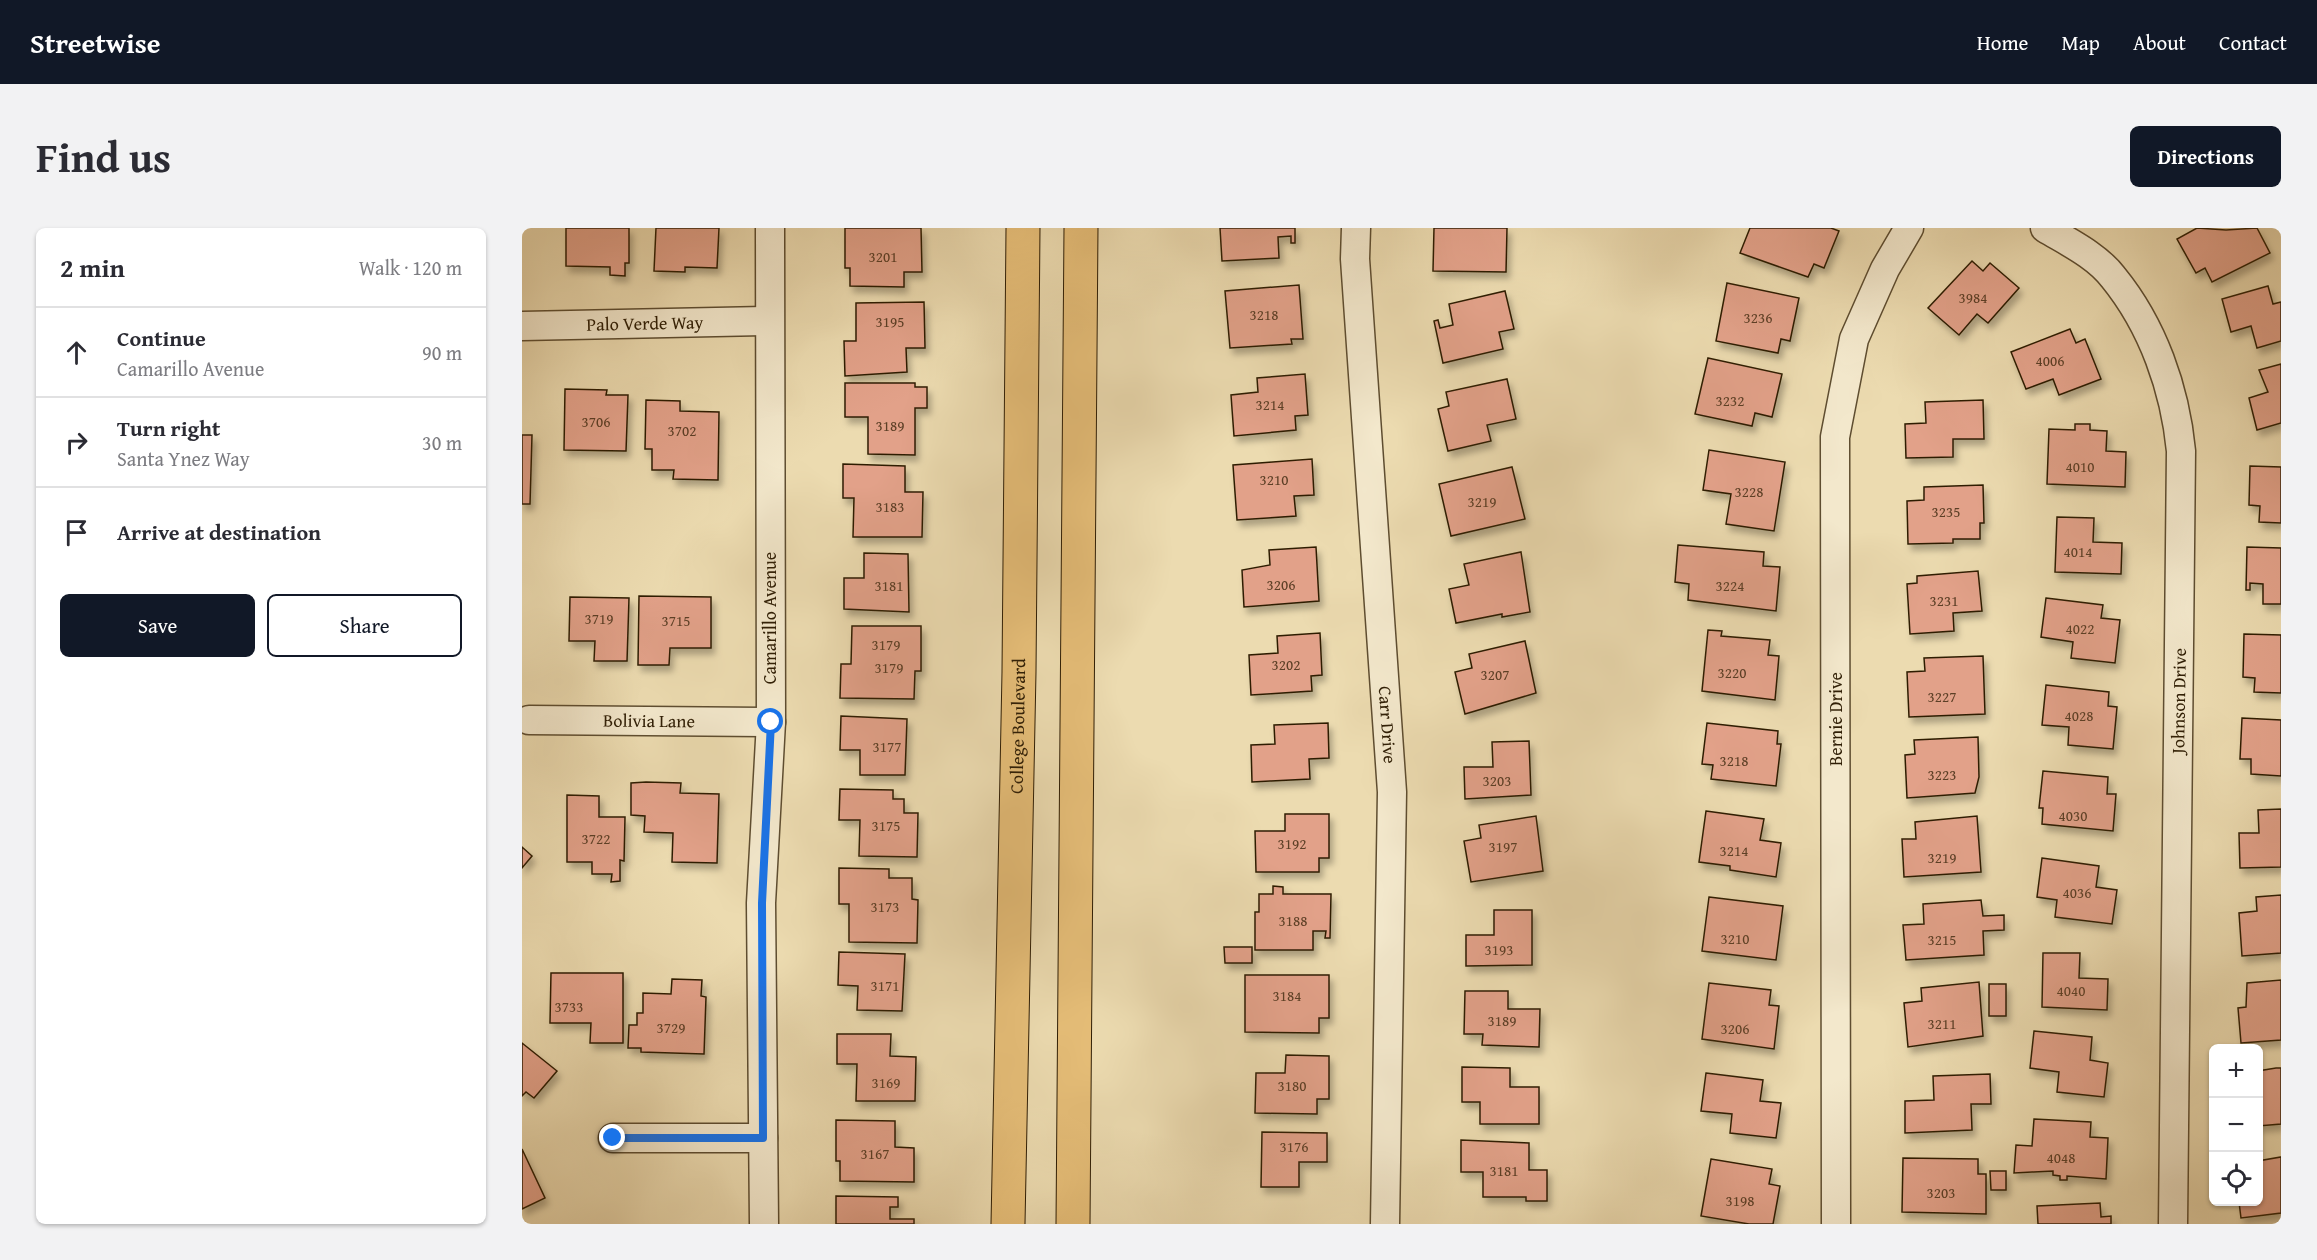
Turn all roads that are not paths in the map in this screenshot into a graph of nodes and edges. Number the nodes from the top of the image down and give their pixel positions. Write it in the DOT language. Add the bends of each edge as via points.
graph roads {
  1 [pos="770,228"];
  2 [pos="1023,228"];
  3 [pos="1081,228"];
  4 [pos="1356,228"];
  5 [pos="1909,228"];
  6 [pos="2045,228"];
  7 [pos="769,321"];
  8 [pos="522,326"];
  9 [pos="529,720"];
  10 [pos="771,722"];
  11 [pos="613,1138"];
  12 [pos="763,1138"];
  13 [pos="764,1224"];
  14 [pos="1008,1224"];
  15 [pos="1073,1224"];
  16 [pos="1385,1224"];
  17 [pos="1836,1224"];
  18 [pos="2173,1224"];
  1 -- 7 [label="street, Camarillo Avenue"];
  2 -- 14 [label="main road, College Boulevard"];
  3 -- 15 [label="main road"];
  4 -- 16 [label="street, Carr Drive" via="1392,792"];
  5 -- 17 [label="street, Bernie Drive" via="1885,269 1854,339 1835,437"];
  6 -- 18 [label="street, Johnson Drive" via="2082,250 2112,275 2153,338 2178,420 2181,451"];
  7 -- 8 [label="street, Palo Verde Way"];
  7 -- 10 [label="street, Camarillo Avenue"];
  9 -- 10 [label="street, Bolivia Lane"];
  10 -- 12 [label="street, Camarillo Avenue" via="762,903"];
  11 -- 12 [label="street"];
  12 -- 13 [label="street, Camarillo Avenue"];
}
